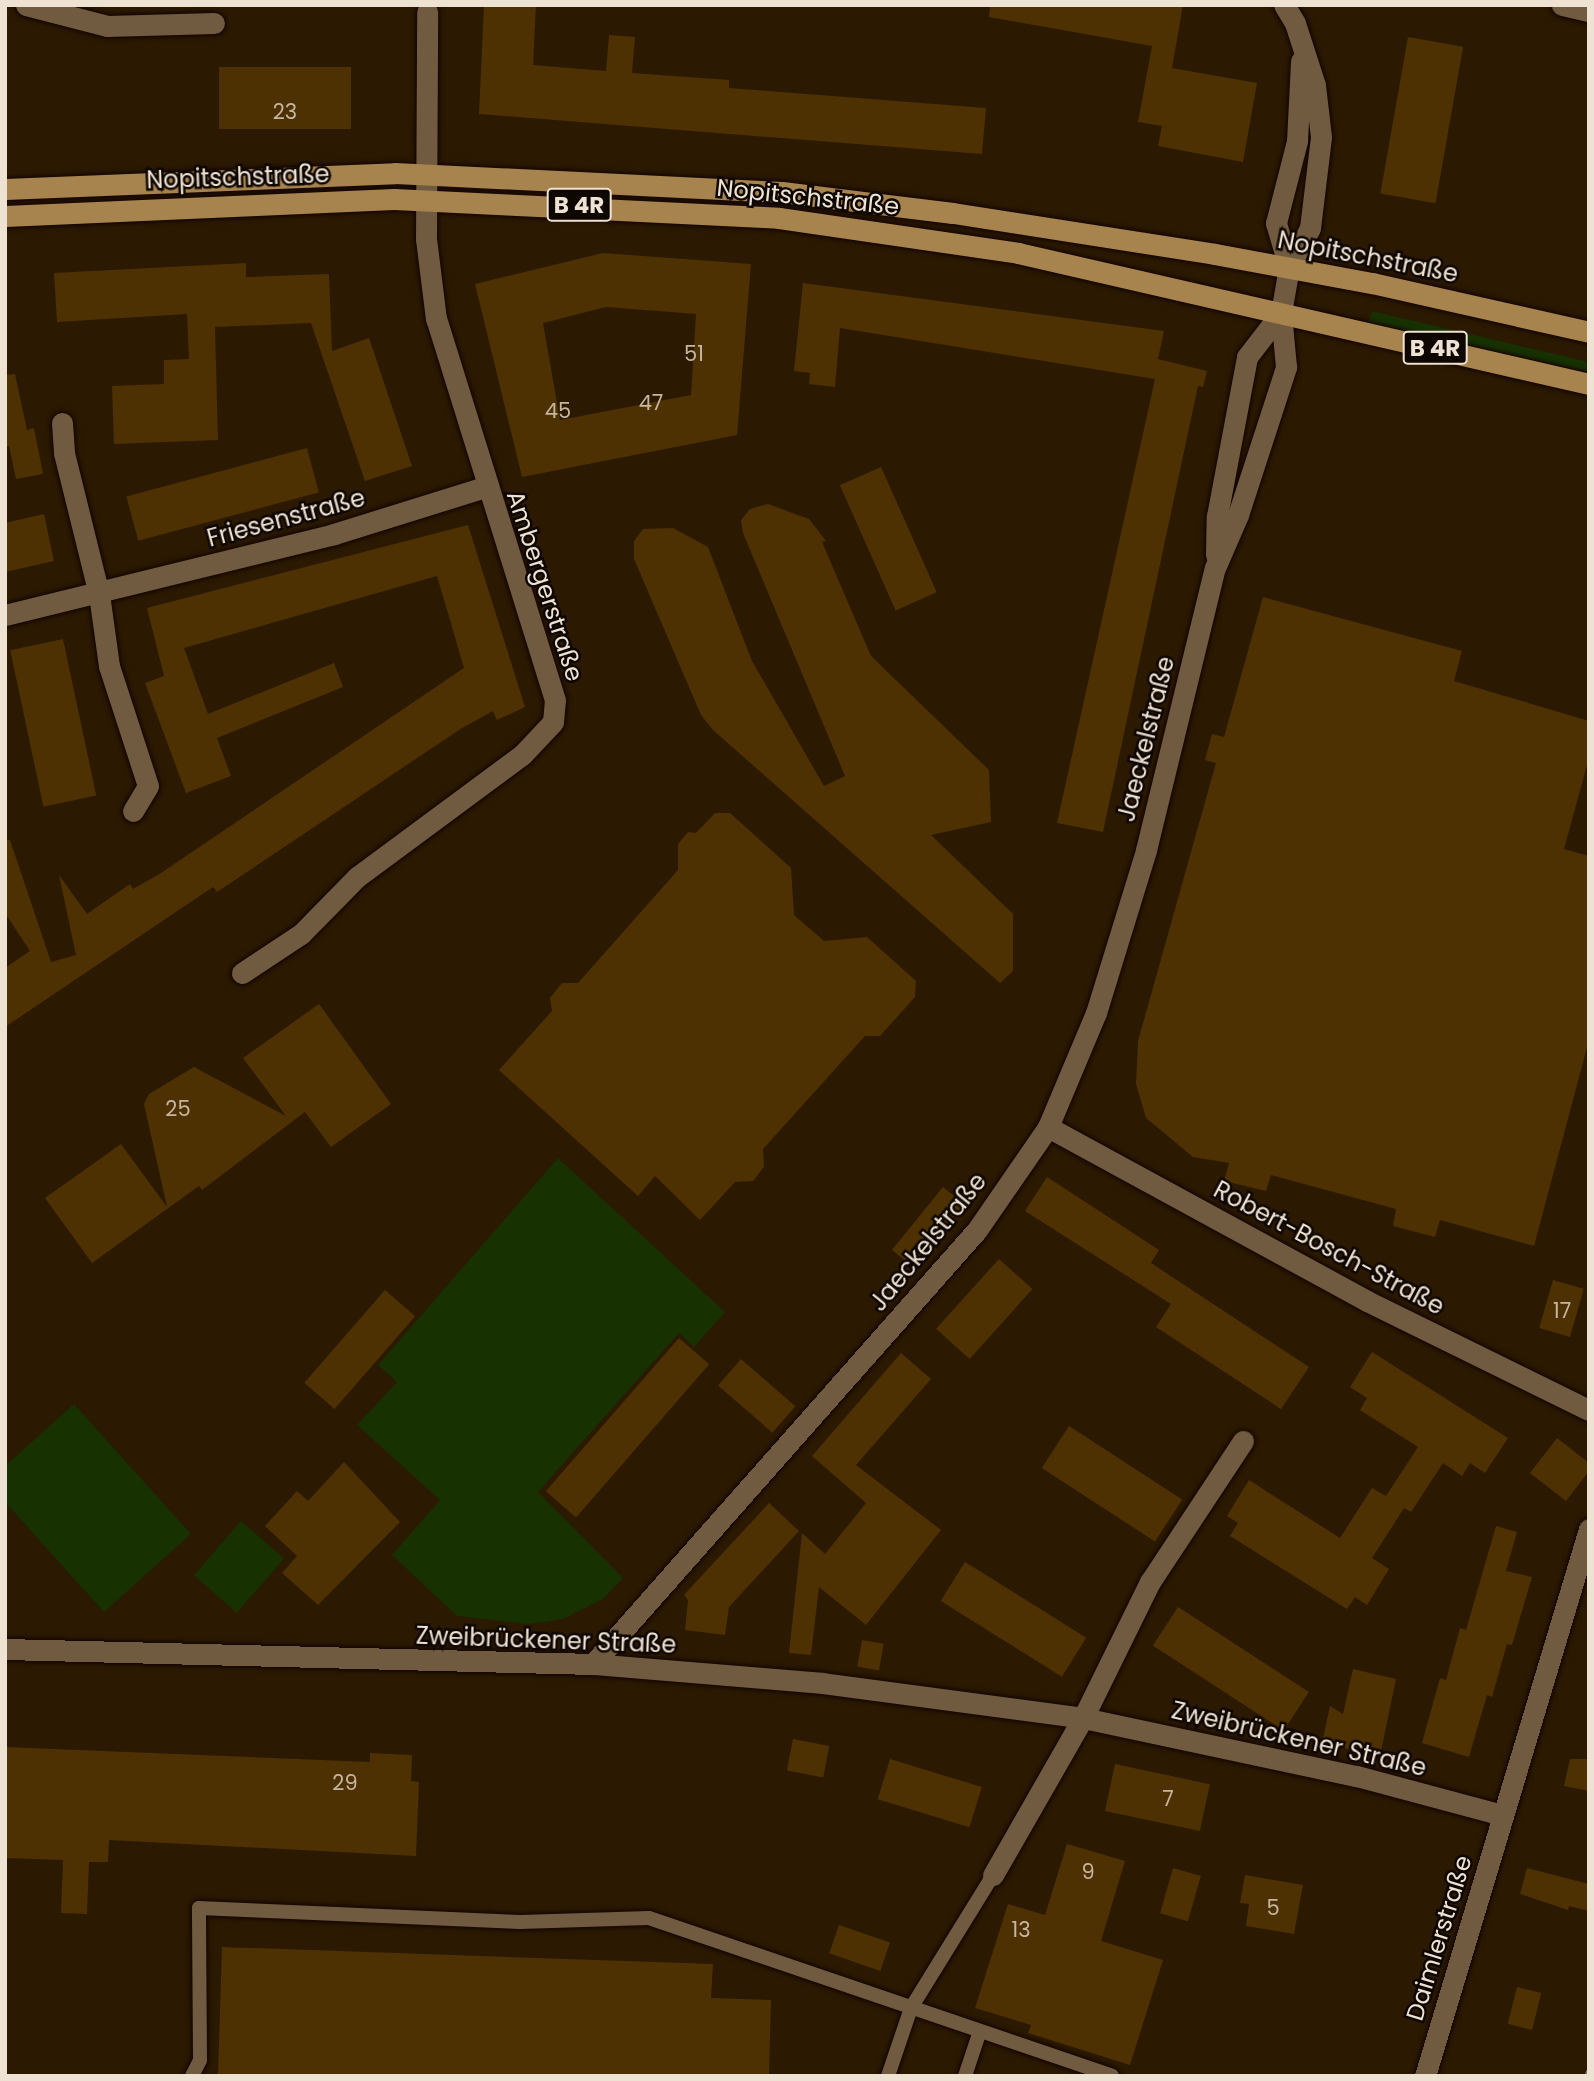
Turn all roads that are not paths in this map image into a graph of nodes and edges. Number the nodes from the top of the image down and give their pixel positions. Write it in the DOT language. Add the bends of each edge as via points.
graph roads {
  1 [pos="26,5"];
  2 [pos="1284,5"];
  3 [pos="1562,5"];
  4 [pos="1589,11"];
  5 [pos="427,12"];
  6 [pos="214,23"];
  7 [pos="1301,44"];
  8 [pos="427,173"];
  9 [pos="5,189"];
  10 [pos="426,200"];
  11 [pos="5,216"];
  12 [pos="1289,267"];
  13 [pos="1281,313"];
  14 [pos="1589,332"];
  15 [pos="1589,384"];
  16 [pos="62,423"];
  17 [pos="485,487"];
  18 [pos="1215,568"];
  19 [pos="99,594"];
  20 [pos="5,615"];
  21 [pos="133,811"];
  22 [pos="242,973"];
  23 [pos="1048,1127"];
  24 [pos="1589,1410"];
  25 [pos="1243,1441"];
  26 [pos="1589,1529"];
  27 [pos="5,1649"];
  28 [pos="593,1664"];
  29 [pos="1083,1718"];
  30 [pos="1503,1815"];
  31 [pos="993,1875"];
  32 [pos="911,2008"];
  33 [pos="980,2031"];
  34 [pos="192,2076"];
  35 [pos="888,2076"];
  36 [pos="965,2076"];
  37 [pos="1112,2076"];
  38 [pos="1425,2076"];
  1 -- 6 [label="street" via="107,26"];
  2 -- 7 [label="street"];
  3 -- 4 [label="street"];
  5 -- 8 [label="street, Ambergerstraße"];
  7 -- 12 [label="street" via="1297,141 1276,223"];
  7 -- 12 [label="street" via="1315,85 1320,147 1310,228"];
  8 -- 9 [label="main road, Nopitschstraße / B 4R"];
  8 -- 10 [label="street, Ambergerstraße"];
  8 -- 12 [label="main road, Nopitschstraße / B 4R" via="640,182 840,199"];
  10 -- 11 [label="main road, Nopitschstraße / B 4R" via="289,201"];
  10 -- 13 [label="main road, Nopitschstraße / B 4R" via="701,212 900,233 1018,253"];
  10 -- 17 [label="street, Ambergerstraße" via="427,265 436,319"];
  12 -- 13 [label="street"];
  12 -- 14 [label="main road, Nopitschstraße / B 4R"];
  13 -- 15 [label="main road, Nopitschstraße / B 4R"];
  13 -- 18 [label="street, Jaeckelstraße" via="1286,367 1238,515"];
  13 -- 18 [label="street, Jaeckelstraße" via="1247,357 1217,516"];
  16 -- 19 [label="street" via="64,453"];
  17 -- 19 [label="street, Friesenstraße" via="334,534"];
  17 -- 22 [label="street, Ambergerstraße" via="555,700 553,722 522,755 356,877 301,934"];
  18 -- 23 [label="street, Jaeckelstraße" via="1146,850 1096,1013"];
  19 -- 20 [label="street, Friesenstraße"];
  19 -- 21 [label="street" via="109,666 148,786"];
  23 -- 24 [label="street, Robert-Bosch-Straße" via="1367,1301"];
  23 -- 28 [label="street, Jaeckelstraße" via="977,1230"];
  25 -- 29 [label="street" via="1150,1582"];
  26 -- 30 [label="street"];
  27 -- 28 [label="street, Zweibrückener Straße"];
  28 -- 29 [label="street, Zweibrückener Straße" via="822,1682"];
  29 -- 30 [label="street, Zweibrückener Straße" via="1357,1776"];
  29 -- 31 [label="street"];
  30 -- 38 [label="street, Daimlerstraße"];
  31 -- 32 [label="lane"];
  32 -- 33 [label="lane"];
  32 -- 34 [label="lane" via="649,1918 520,1922 199,1908 200,2060"];
  32 -- 35 [label="lane"];
  33 -- 36 [label="lane"];
  33 -- 37 [label="lane"];
}
